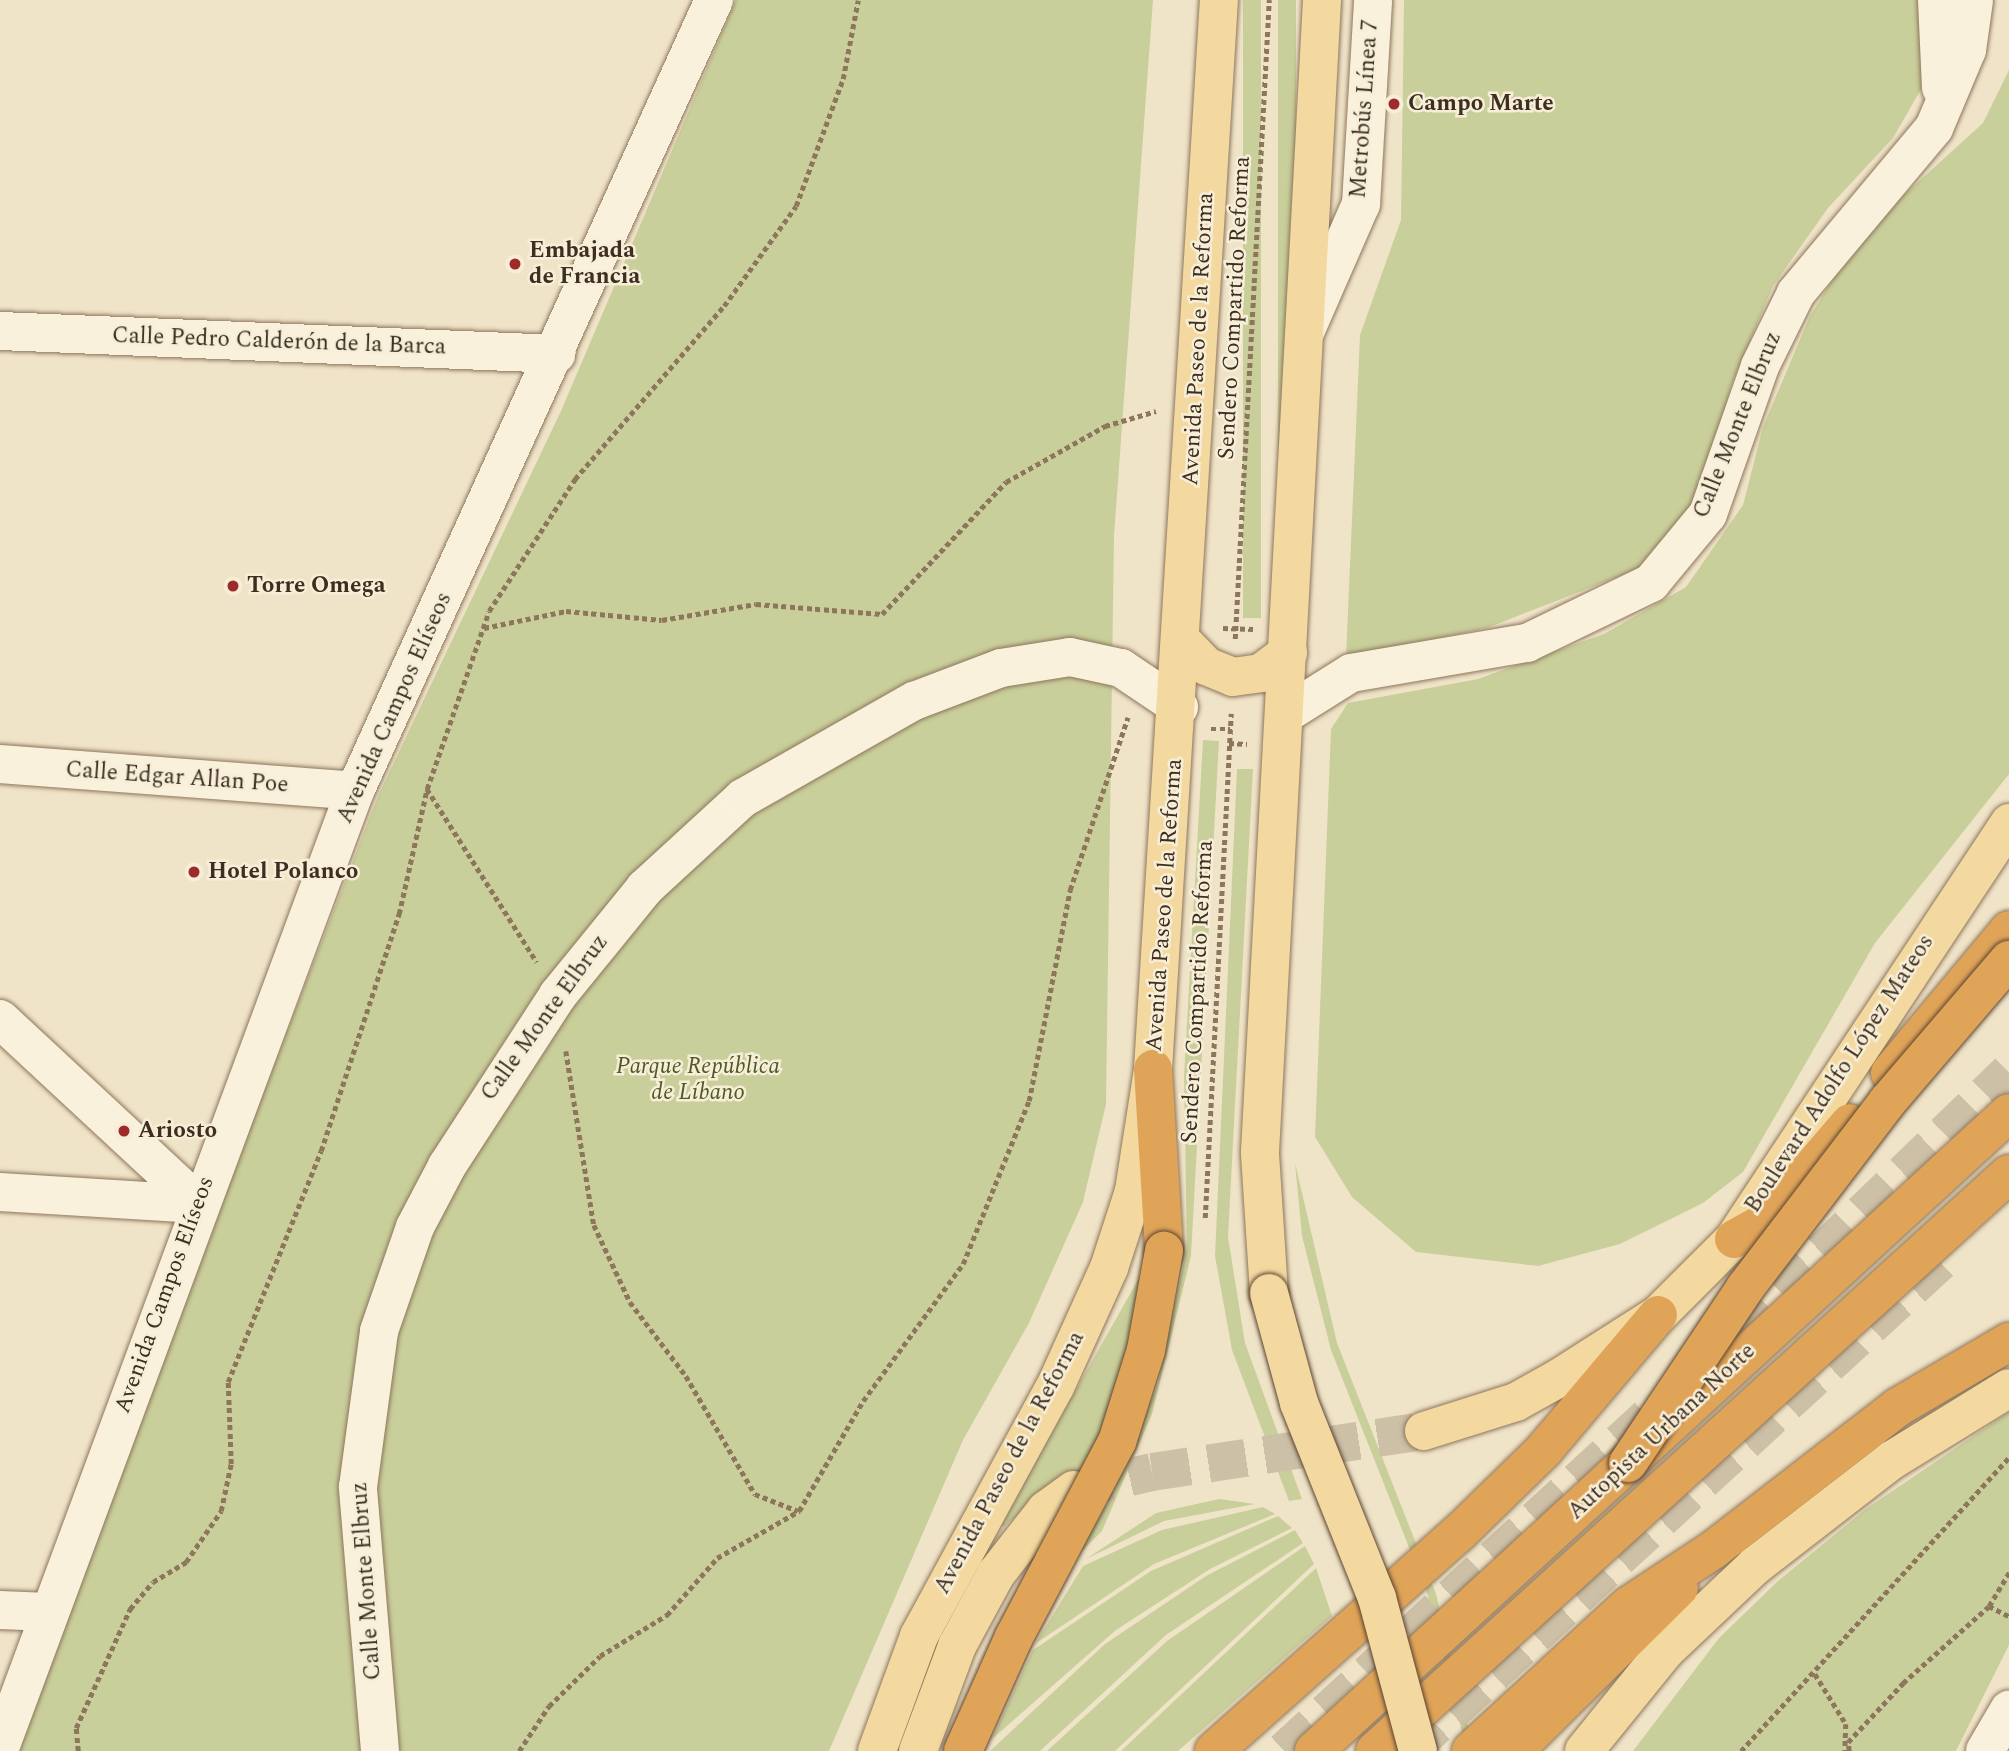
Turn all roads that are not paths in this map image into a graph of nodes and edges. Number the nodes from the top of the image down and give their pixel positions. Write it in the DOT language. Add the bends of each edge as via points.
graph roads {
  1 [pos="714,0"];
  2 [pos="1219,0"];
  3 [pos="1322,0"];
  4 [pos="1373,0"];
  5 [pos="1937,0"];
  6 [pos="1974,0"];
  7 [pos="1934,128"];
  8 [pos="0,331"];
  9 [pos="1305,332"];
  10 [pos="557,354"];
  11 [pos="1195,635"];
  12 [pos="1276,642"];
  13 [pos="1284,715"];
  14 [pos="1191,718"];
  15 [pos="0,764"];
  16 [pos="355,791"];
  17 [pos="2009,822"];
  18 [pos="2009,930"];
  19 [pos="1994,962"];
  20 [pos="0,1020"];
  21 [pos="1153,1069"];
  22 [pos="2009,1113"];
  23 [pos="2009,1174"];
  24 [pos="0,1192"];
  25 [pos="199,1204"];
  26 [pos="1734,1239"];
  27 [pos="1658,1315"];
  28 [pos="2009,1342"];
  29 [pos="2009,1388"];
  30 [pos="1424,1431"];
  31 [pos="1628,1464"];
  32 [pos="1074,1490"];
  33 [pos="1713,1550"];
  34 [pos="0,1610"];
  35 [pos="48,1612"];
  36 [pos="2009,1710"];
  37 [pos="1413,1744"];
  38 [pos="0,1748"];
  39 [pos="380,1751"];
  40 [pos="877,1751"];
  41 [pos="918,1751"];
  42 [pos="963,1751"];
  43 [pos="1214,1751"];
  44 [pos="1314,1751"];
  45 [pos="1375,1751"];
  46 [pos="1471,1751"];
  47 [pos="1514,1751"];
  48 [pos="1584,1751"];
  49 [pos="1985,1751"];
  1 -- 10 [label="street, Avenida Campos Elíseos"];
  2 -- 11 [label="main road, Avenida Paseo de la Reforma" via="1195,409"];
  3 -- 9 [label="main road"];
  4 -- 9 [label="street, Metrobús Línea 7" via="1361,204"];
  5 -- 7 [label="street" via="1943,71"];
  6 -- 7 [label="street, Calle Monte Elbruz" via="1966,50"];
  7 -- 13 [label="street, Calle Monte Elbruz" via="1796,293 1760,366 1708,514 1651,583 1527,643 1351,673"];
  8 -- 10 [label="street, Calle Pedro Calderón de la Barca"];
  9 -- 12 [label="main road"];
  10 -- 16 [label="street, Avenida Campos Elíseos"];
  11 -- 12 [label="main road" via="1206,666 1233,677 1261,673"];
  11 -- 14 [label="main road, Avenida Paseo de la Reforma"];
  12 -- 13 [label="main road"];
  13 -- 37 [label="main road, bridge" via="1260,1152 1264,1248 1282,1349 1377,1598"];
  14 -- 21 [label="main road, Avenida Paseo de la Reforma"];
  14 -- 39 [label="street, Calle Monte Elbruz" via="1140,680 1098,660 1040,660 962,681 861,729 743,798 693,840 558,995 447,1166 415,1227 379,1331 358,1487"];
  15 -- 16 [label="street, Calle Edgar Allan Poe"];
  16 -- 25 [label="street, Avenida Campos Elíseos"];
  17 -- 26 [label="main road, Boulevard Adolfo López Mateos"];
  18 -- 19 [label="highway"];
  19 -- 26 [label="highway" via="1773,1214"];
  19 -- 31 [label="highway, bridge" via="1745,1288"];
  20 -- 25 [label="street"];
  21 -- 40 [label="main road, Avenida Paseo de la Reforma" via="1134,1191 1110,1268 1055,1387 919,1636"];
  21 -- 42 [label="highway, bridge" via="1164,1251 1146,1350 1118,1442 1014,1637"];
  22 -- 31 [label="highway, Autopista Urbana Norte, bridge"];
  23 -- 45 [label="highway, Autopista Urbana Norte"];
  24 -- 25 [label="street"];
  25 -- 35 [label="street, Avenida Campos Elíseos"];
  26 -- 27 [label="main road, Boulevard Adolfo López Mateos"];
  27 -- 30 [label="main road, Boulevard Adolfo López Mateos" via="1516,1402"];
  27 -- 43 [label="highway" via="1505,1488"];
  28 -- 33 [label="highway" via="1898,1406"];
  29 -- 48 [label="main road" via="1892,1460 1756,1565 1665,1651"];
  31 -- 44 [label="highway, Autopista Urbana Norte"];
  32 -- 41 [label="main road" via="1046,1510 996,1574 947,1670"];
  33 -- 46 [label="highway" via="1628,1606"];
  33 -- 47 [label="highway" via="1606,1667"];
  34 -- 35 [label="street"];
  35 -- 38 [label="street, Avenida Campos Elíseos"];
  36 -- 49 [label="street"];
}
